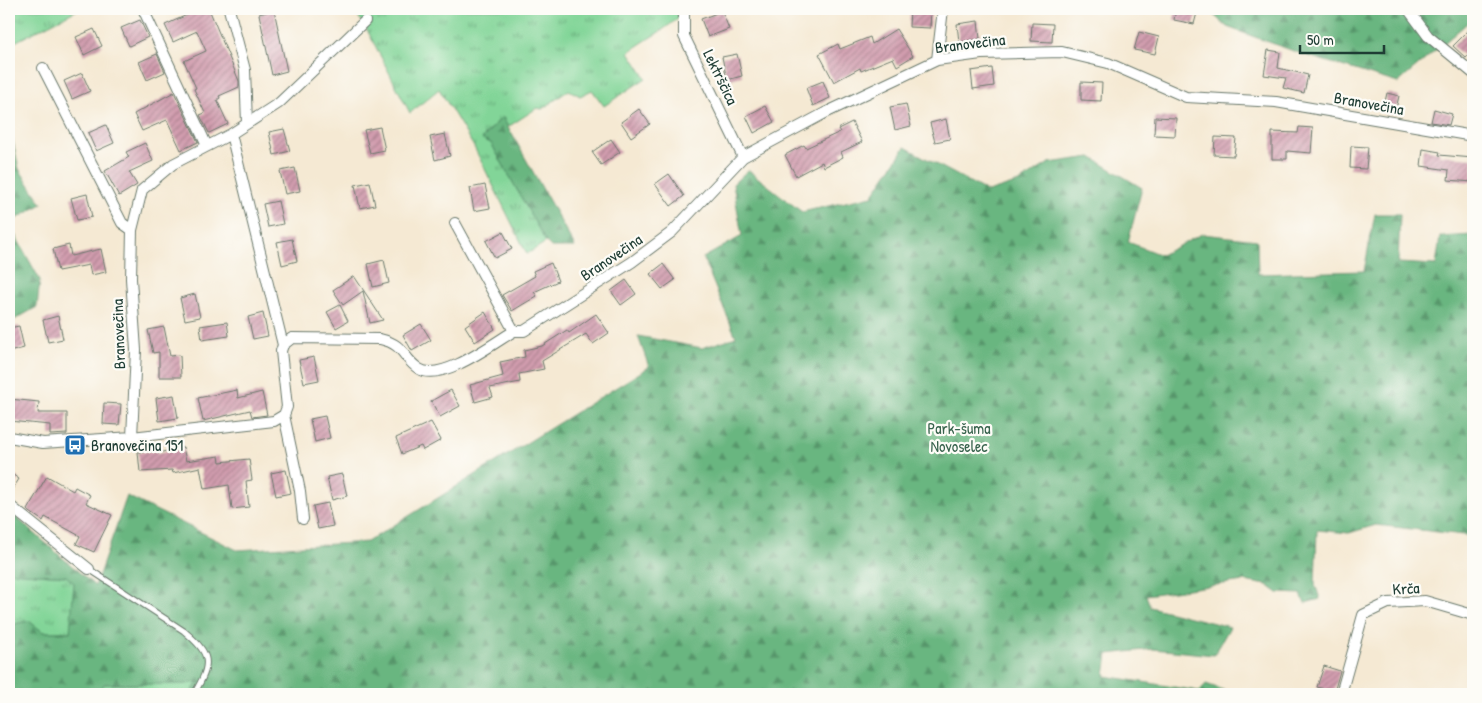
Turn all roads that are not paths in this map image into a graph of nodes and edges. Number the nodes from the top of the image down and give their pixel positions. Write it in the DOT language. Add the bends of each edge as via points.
graph roads {
  1 [pos="143,9"];
  2 [pos="229,9"];
  3 [pos="684,9"];
  4 [pos="943,9"];
  5 [pos="1408,9"];
  6 [pos="365,21"];
  7 [pos="937,60"];
  8 [pos="43,68"];
  9 [pos="1472,70"];
  10 [pos="247,124"];
  11 [pos="231,134"];
  12 [pos="1473,136"];
  13 [pos="207,146"];
  14 [pos="744,157"];
  15 [pos="456,223"];
  16 [pos="132,230"];
  17 [pos="514,331"];
  18 [pos="283,344"];
  19 [pos="284,415"];
  20 [pos="9,437"];
  21 [pos="132,437"];
  22 [pos="9,505"];
  23 [pos="303,519"];
  24 [pos="89,569"];
  25 [pos="1473,615"];
  26 [pos="194,694"];
  27 [pos="1341,694"];
  1 -- 13 [label="street"];
  2 -- 10 [label="street" via="245,70"];
  3 -- 14 [label="street, Lektrščica" via="684,36"];
  4 -- 7 [label="street"];
  5 -- 9 [label="street" via="1428,36"];
  6 -- 10 [label="street, Branovečina" via="278,103"];
  7 -- 12 [label="street, Branovečina" via="981,54 1062,52 1108,63 1186,97 1276,102"];
  7 -- 14 [label="street, Branovečina" via="825,113"];
  8 -- 16 [label="street" via="122,223"];
  10 -- 11 [label="street, Branovečina"];
  11 -- 13 [label="street, Branovečina"];
  11 -- 18 [label="street"];
  13 -- 16 [label="street, Branovečina" via="173,164 142,190"];
  14 -- 17 [label="street, Branovečina" via="666,237 524,331"];
  15 -- 17 [label="street"];
  16 -- 21 [label="street, Branovečina" via="131,279 136,350"];
  17 -- 18 [label="street, Branovečina" via="459,364 431,372 421,370 393,342 380,339 296,337"];
  18 -- 19 [label="street" via="281,359 287,407"];
  19 -- 21 [label="street" via="274,421"];
  19 -- 23 [label="street"];
  20 -- 21 [label="street" via="43,443"];
  22 -- 24 [label="street"];
  24 -- 26 [label="lane" via="196,641 205,652 208,668"];
  25 -- 27 [label="street, Krča" via="1426,601 1388,603 1363,615"];
}
